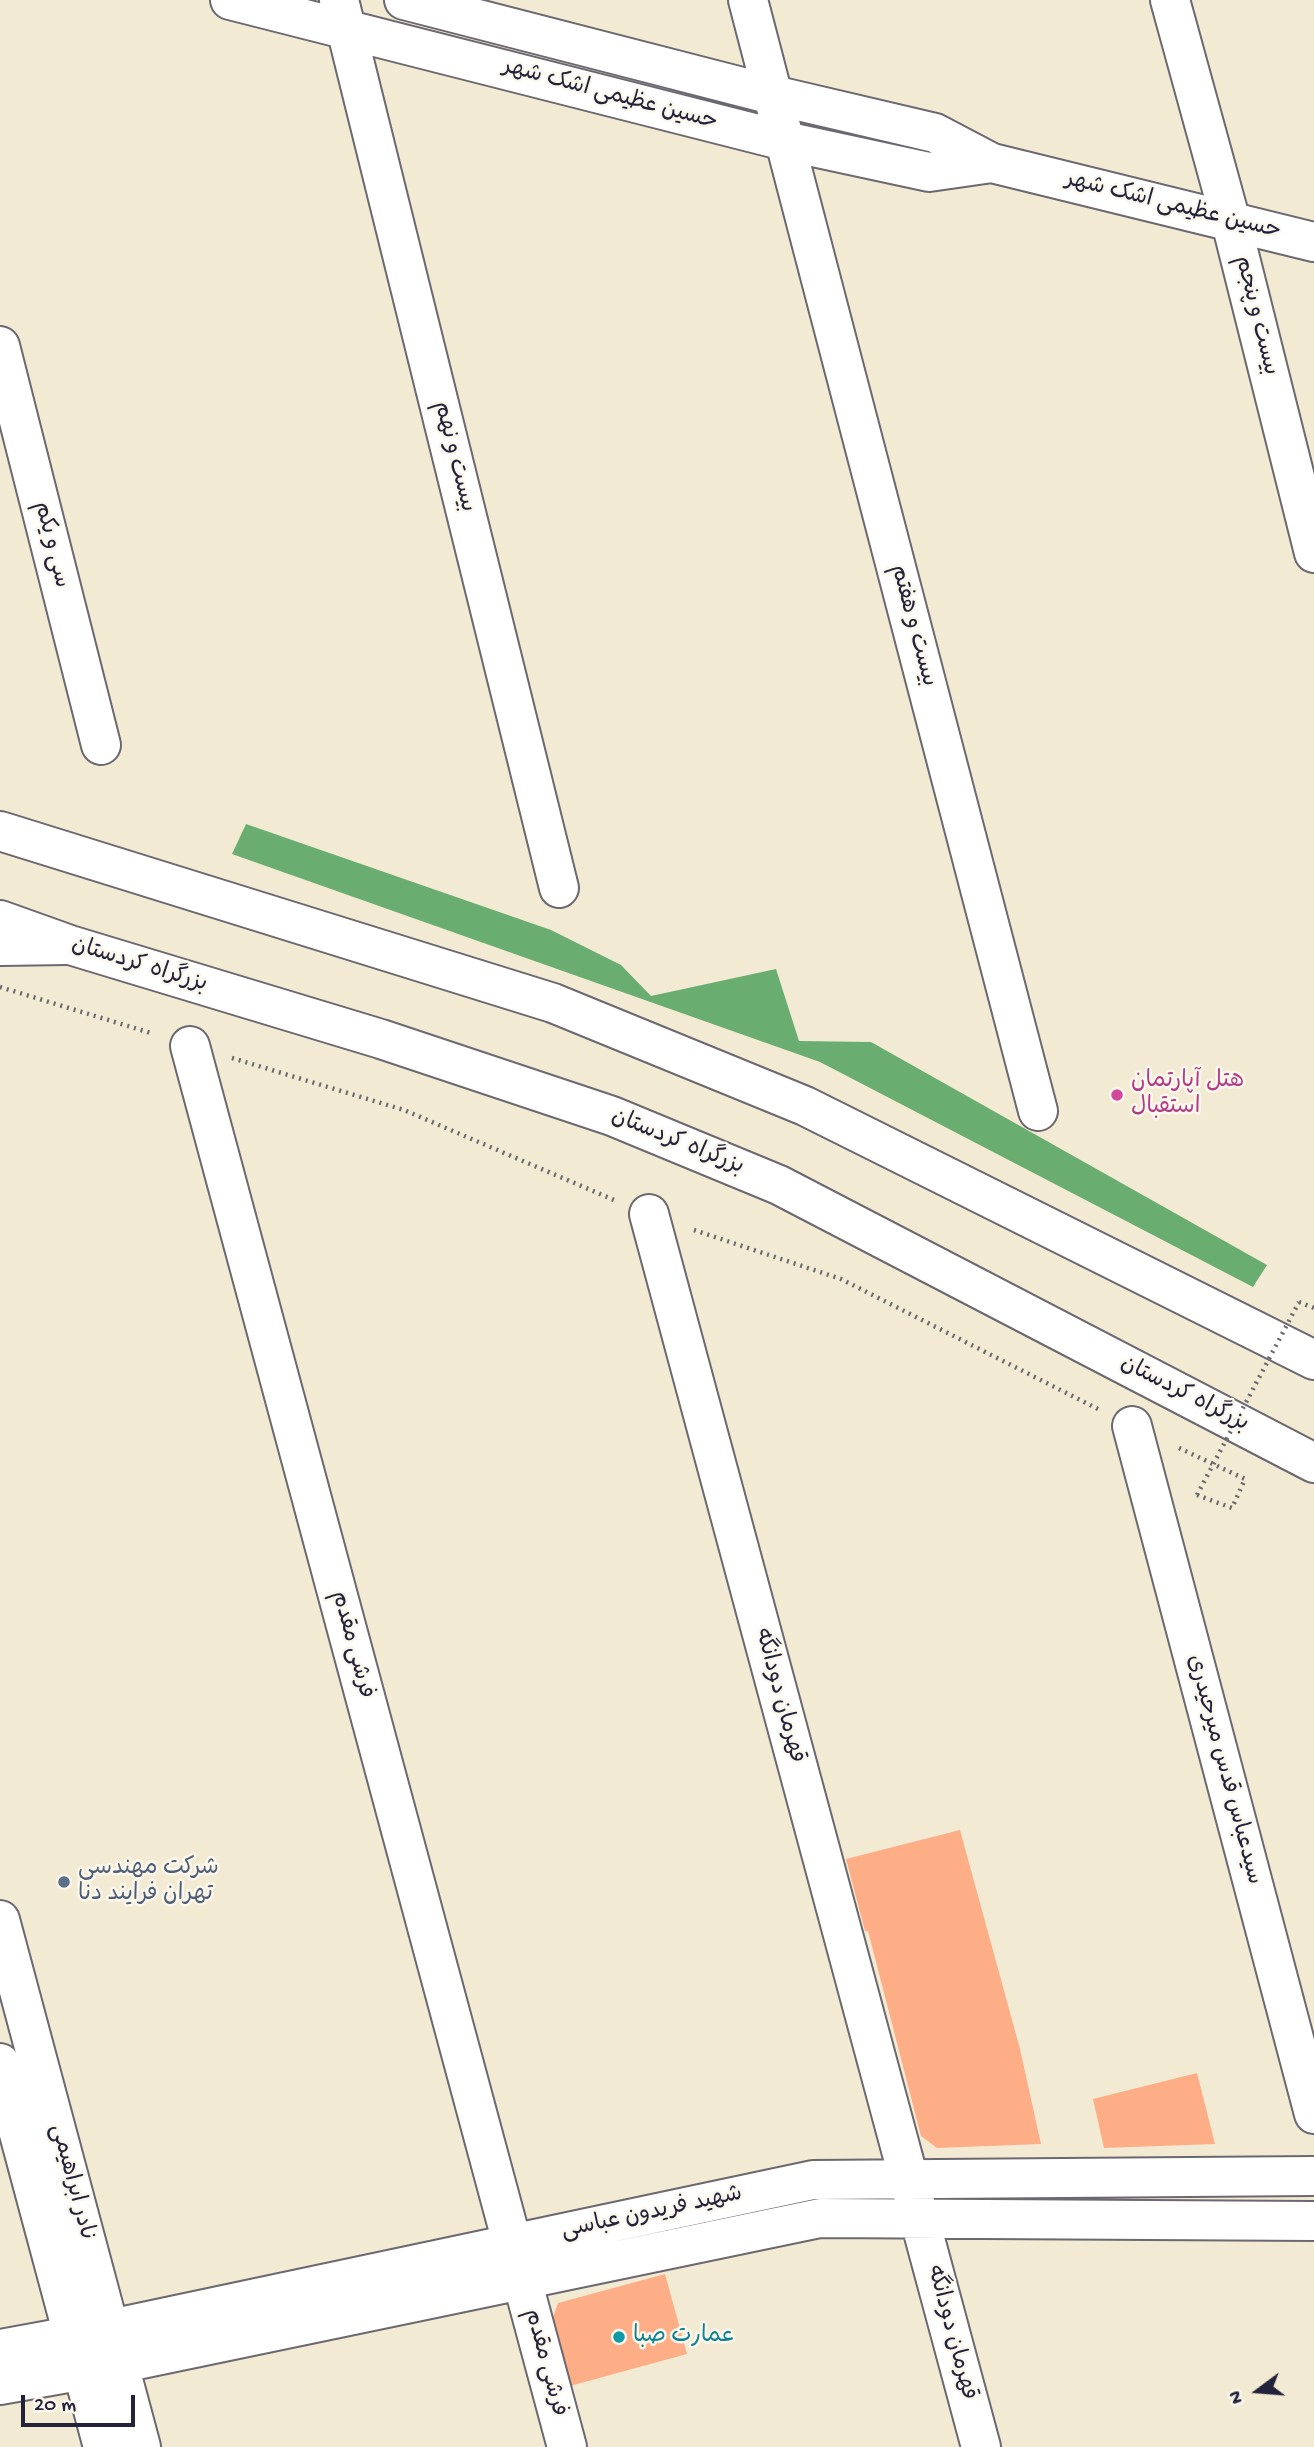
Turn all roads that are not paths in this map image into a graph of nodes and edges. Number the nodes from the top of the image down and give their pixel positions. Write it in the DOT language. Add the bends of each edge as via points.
graph roads {
  1 [pos="230,0"];
  2 [pos="404,0"];
  3 [pos="748,0"];
  4 [pos="1170,0"];
  5 [pos="342,14"];
  6 [pos="773,95"];
  7 [pos="785,141"];
  8 [pos="992,163"];
  9 [pos="1231,222"];
  10 [pos="1314,242"];
  11 [pos="0,346"];
  12 [pos="1314,553"];
  13 [pos="101,745"];
  14 [pos="0,831"];
  15 [pos="559,888"];
  16 [pos="0,920"];
  17 [pos="70,945"];
  18 [pos="0,946"];
  19 [pos="190,1046"];
  20 [pos="1038,1111"];
  21 [pos="649,1214"];
  22 [pos="1314,1360"];
  23 [pos="1132,1426"];
  24 [pos="1314,1463"];
  25 [pos="0,1920"];
  26 [pos="0,2063"];
  27 [pos="1314,2114"];
  28 [pos="1314,2176"];
  29 [pos="908,2178"];
  30 [pos="920,2220"];
  31 [pos="1314,2221"];
  32 [pos="512,2244"];
  33 [pos="522,2280"];
  34 [pos="0,2349"];
  35 [pos="96,2350"];
  36 [pos="0,2385"];
  37 [pos="103,2447"];
  38 [pos="141,2447"];
  39 [pos="567,2447"];
  40 [pos="981,2447"];
  1 -- 5 [label="main road, حسین عظیمی اشک شهر"];
  2 -- 6 [label="main road, حسین عظیمی اشک شهر"];
  3 -- 6 [label="main road"];
  4 -- 9 [label="main road, بیست و پنجم"];
  5 -- 7 [label="main road, حسین عظیمی اشک شهر"];
  5 -- 15 [label="main road, بیست و نهم"];
  6 -- 7 [label="main road, بیست و هفتم"];
  6 -- 8 [label="main road, حسین عظیمی اشک شهر" via="935,133"];
  7 -- 8 [label="main road, حسین عظیمی اشک شهر" via="929,172"];
  7 -- 20 [label="main road, بیست و هفتم"];
  8 -- 9 [label="main road, حسین عظیمی اشک شهر"];
  9 -- 10 [label="main road, حسین عظیمی اشک شهر"];
  9 -- 12 [label="main road, بیست و پنجم"];
  11 -- 13 [label="main road, سی و یکم"];
  14 -- 22 [label="main road" via="566,1009 805,1106"];
  16 -- 17 [label="main road, بزرگراه کردستان"];
  17 -- 18 [label="main road"];
  17 -- 24 [label="main road, بزرگراه کردستان" via="382,1039 586,1108 779,1185"];
  19 -- 32 [label="main road, فرشی مقدم"];
  21 -- 29 [label="main road, قهرمان دودانگه"];
  23 -- 27 [label="main road, سیدعباس قدس میرحیدری"];
  25 -- 35 [label="main road, نادر ابراهیمی"];
  26 -- 35 [label="main road, نادر ابراهیمی"];
  28 -- 29 [label="main road, شهید فریدون عباسی"];
  29 -- 30 [label="main road, قهرمان دودانگه"];
  29 -- 32 [label="main road, شهید فریدون عباسی" via="813,2180"];
  30 -- 31 [label="main road, شهید فریدون عباسی"];
  30 -- 33 [label="main road, شهید فریدون عباسی" via="820,2218"];
  30 -- 40 [label="main road, قهرمان دودانگه"];
  32 -- 33 [label="main road, فرشی مقدم"];
  32 -- 35 [label="main road, شهید فریدون عباسی"];
  33 -- 35 [label="main road, شهید فریدون عباسی"];
  33 -- 39 [label="main road, فرشی مقدم"];
  34 -- 35 [label="main road, شهید فریدون عباسی"];
  35 -- 36 [label="main road, شهید فریدون عباسی"];
  35 -- 37 [label="main road, نادر ابراهیمی"];
  35 -- 38 [label="main road, نادر ابراهیمی"];
}
